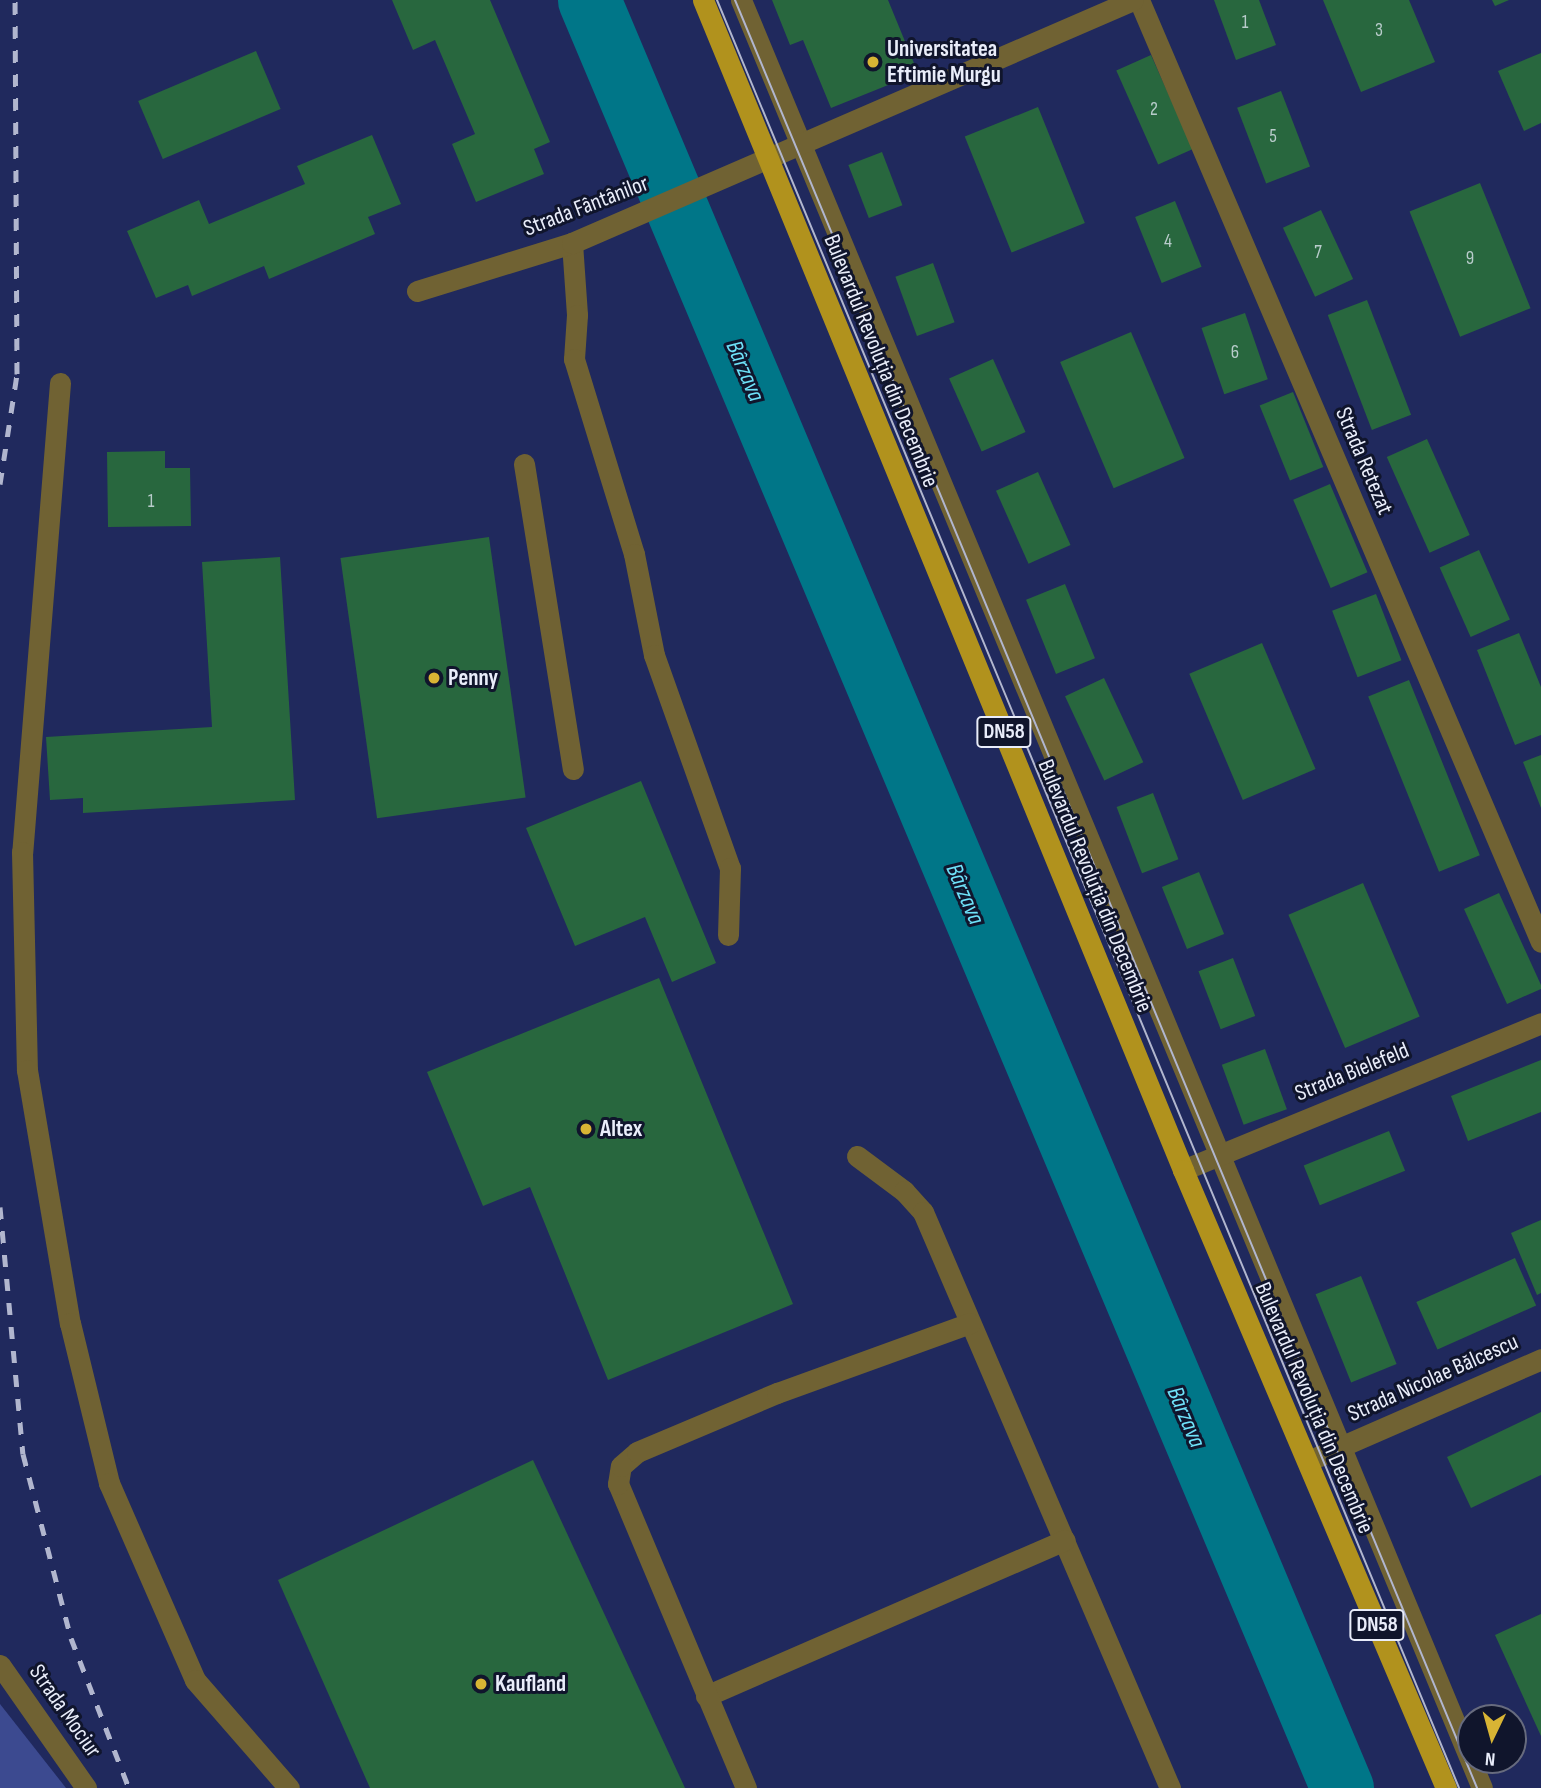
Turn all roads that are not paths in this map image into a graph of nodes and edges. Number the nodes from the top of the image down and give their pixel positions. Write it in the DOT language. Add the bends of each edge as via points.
graph roads {
  1 [pos="703,0"];
  2 [pos="741,0"];
  3 [pos="1133,0"];
  4 [pos="1139,0"];
  5 [pos="801,144"];
  6 [pos="769,158"];
  7 [pos="572,243"];
  8 [pos="417,291"];
  9 [pos="60,383"];
  10 [pos="524,464"];
  11 [pos="573,769"];
  12 [pos="728,934"];
  13 [pos="1541,943"];
  14 [pos="1541,1023"];
  15 [pos="857,1156"];
  16 [pos="1219,1156"];
  17 [pos="1183,1170"];
  18 [pos="970,1323"];
  19 [pos="1541,1359"];
  20 [pos="1341,1447"];
  21 [pos="1308,1461"];
  22 [pos="1064,1540"];
  23 [pos="0,1665"];
  24 [pos="706,1696"];
  25 [pos="86,1788"];
  26 [pos="289,1788"];
  27 [pos="746,1788"];
  28 [pos="1170,1788"];
  29 [pos="1446,1788"];
  30 [pos="1482,1788"];
  1 -- 6 [label="main road, Bulevardul Revoluția din Decembrie / DN58"];
  2 -- 5 [label="street"];
  3 -- 5 [label="street, Strada Fântânilor"];
  4 -- 13 [label="street, Strada Retezat"];
  5 -- 6 [label="street, Strada Fântânilor"];
  5 -- 16 [label="street"];
  6 -- 7 [label="street, Strada Fântânilor"];
  6 -- 17 [label="main road, Bulevardul Revoluția din Decembrie / DN58"];
  7 -- 8 [label="street, Strada Fântânilor"];
  7 -- 12 [label="street" via="577,315 574,359 635,554 654,655 730,868"];
  9 -- 26 [label="street" via="22,852 27,1070 70,1323 109,1483 195,1680"];
  10 -- 11 [label="street"];
  14 -- 16 [label="street, Strada Bielefeld"];
  15 -- 18 [label="street" via="904,1191 923,1212"];
  16 -- 17 [label="street, Strada Bielefeld"];
  16 -- 20 [label="street"];
  17 -- 21 [label="main road, Bulevardul Revoluția din Decembrie / DN58"];
  18 -- 22 [label="street"];
  18 -- 24 [label="street" via="777,1393 637,1452 621,1466 618,1484"];
  19 -- 20 [label="street, Strada Nicolae Bălcescu"];
  20 -- 21 [label="street, Strada Nicolae Bălcescu"];
  20 -- 30 [label="street"];
  21 -- 29 [label="main road, Bulevardul Revoluția din Decembrie / DN58"];
  22 -- 24 [label="street"];
  22 -- 28 [label="street"];
  23 -- 25 [label="street, Strada Mociur"];
  24 -- 27 [label="street"];
}
